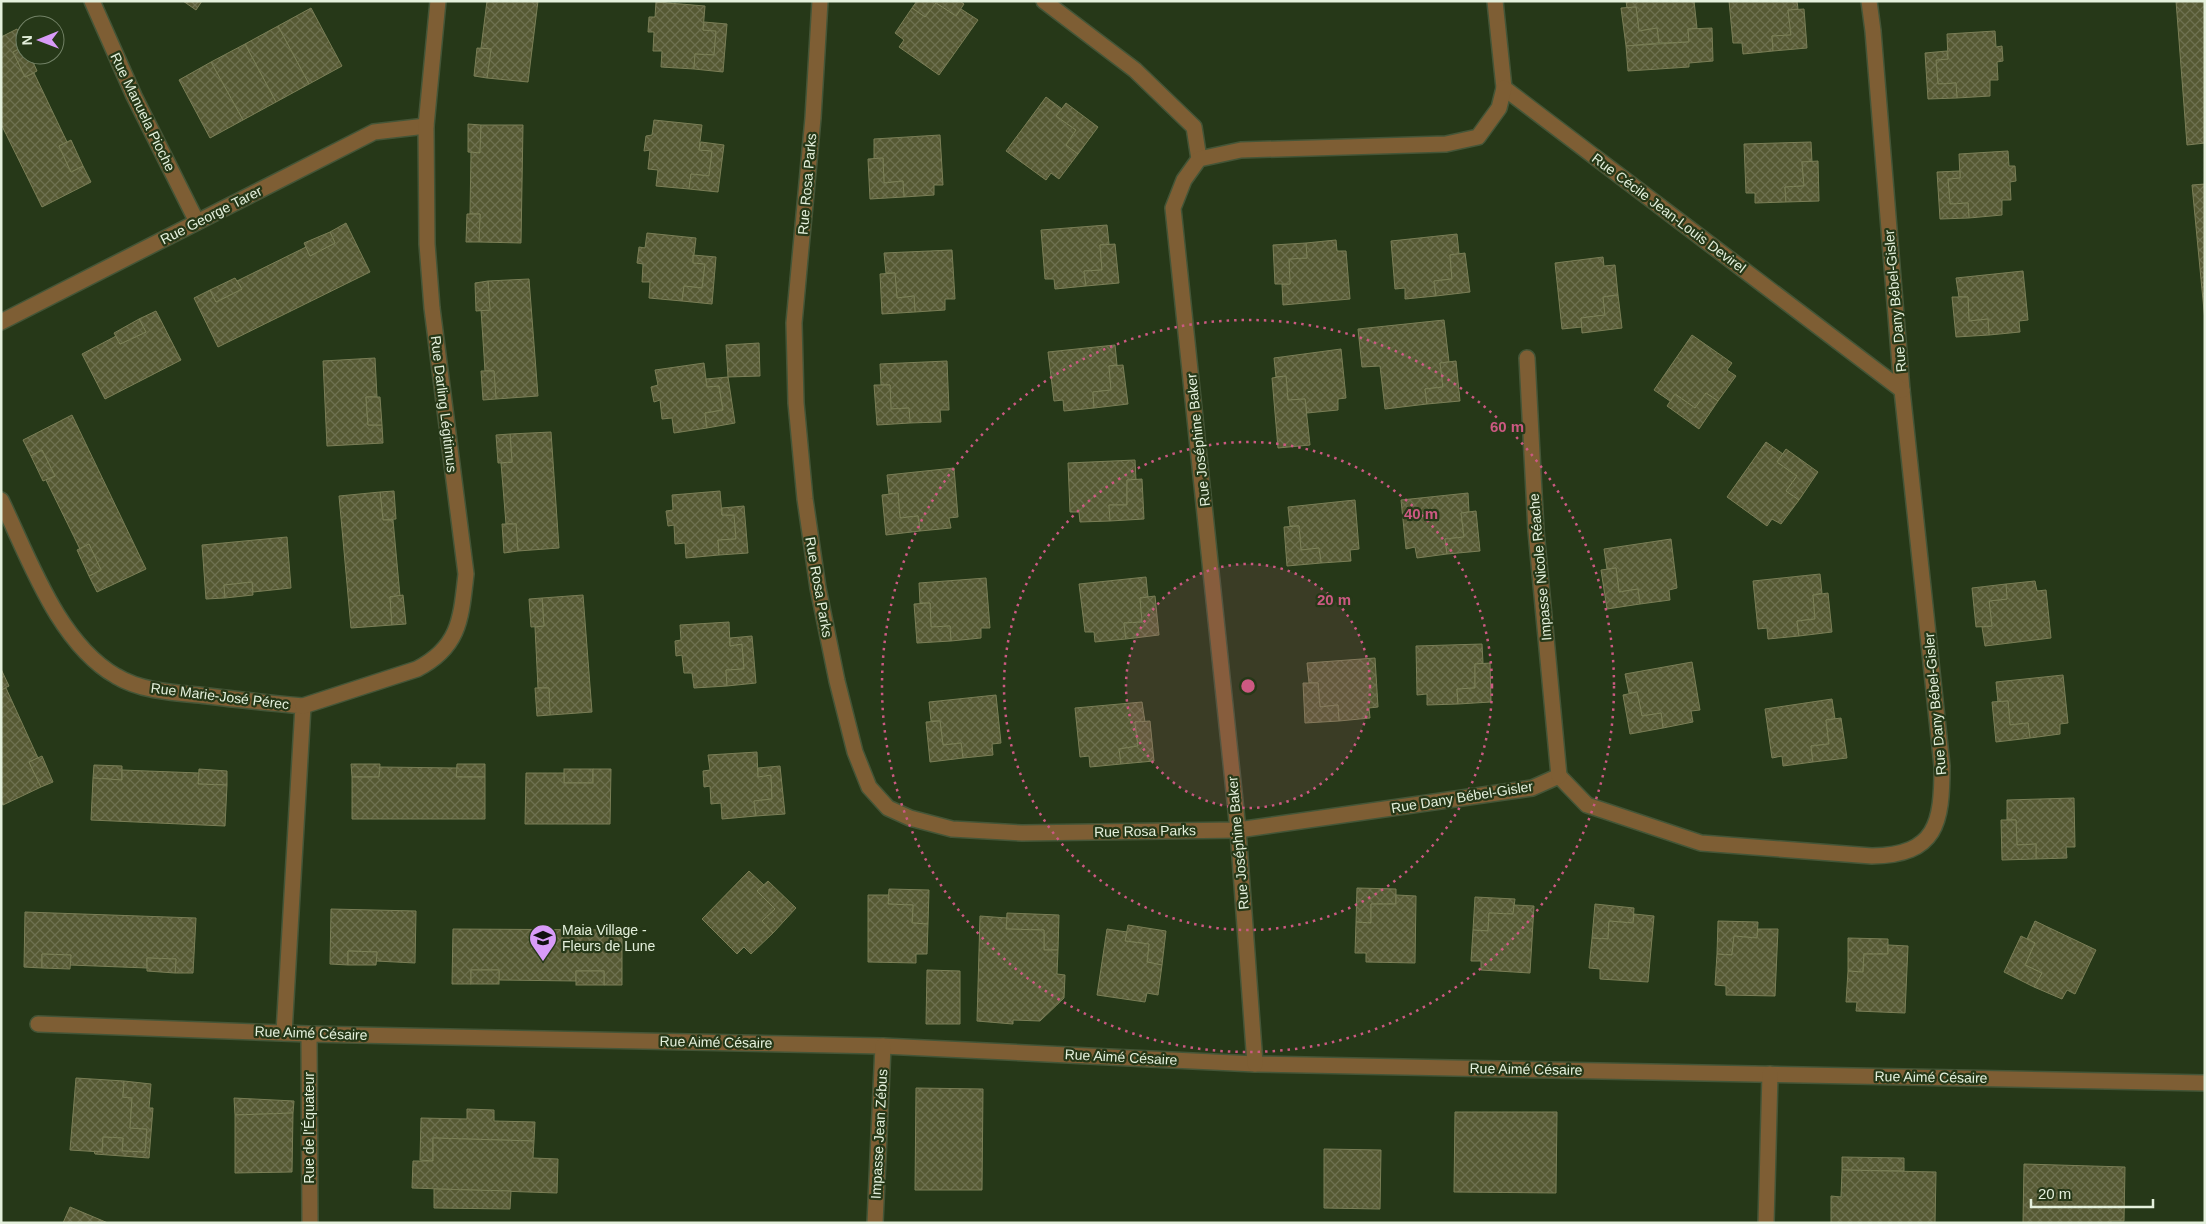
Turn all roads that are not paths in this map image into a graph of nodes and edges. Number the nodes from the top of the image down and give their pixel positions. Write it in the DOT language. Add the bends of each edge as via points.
graph roads {
  1 [pos="92,1"];
  2 [pos="438,1"];
  3 [pos="820,1"];
  4 [pos="1044,1"];
  5 [pos="1495,1"];
  6 [pos="1869,1"];
  7 [pos="1504,88"];
  8 [pos="426,126"];
  9 [pos="1199,158"];
  10 [pos="196,222"];
  11 [pos="1,322"];
  12 [pos="1527,358"];
  13 [pos="1902,390"];
  14 [pos="1,500"];
  15 [pos="303,706"];
  16 [pos="1559,776"];
  17 [pos="1238,830"];
  18 [pos="38,1024"];
  19 [pos="284,1033"];
  20 [pos="309,1034"];
  21 [pos="883,1046"];
  22 [pos="1255,1064"];
  23 [pos="1770,1074"];
  24 [pos="2205,1083"];
  25 [pos="310,1223"];
  26 [pos="875,1223"];
  27 [pos="1766,1223"];
  1 -- 10 [label="street, Rue Manuela Pioche"];
  2 -- 8 [label="street, Rue Darling Légitimus"];
  3 -- 17 [label="street, Rue Rosa Parks" via="794,323 796,402 818,588 854,752 869,787 888,808 910,818 952,829 1022,833"];
  4 -- 9 [label="street" via="1134,70 1194,127"];
  5 -- 7 [label="street"];
  6 -- 13 [label="street, Rue Dany Bébel-Gisler"];
  7 -- 9 [label="street" via="1499,108 1478,137 1446,144 1241,150"];
  7 -- 13 [label="street, Rue Cécile Jean-Louis Devirel"];
  8 -- 10 [label="street, Rue George Tarer" via="374,132"];
  8 -- 15 [label="street, Rue Darling Légitimus" via="427,244 432,308 465,566 463,603 448,646 430,662"];
  9 -- 17 [label="street, Rue Joséphine Baker" via="1184,180 1173,208"];
  10 -- 11 [label="street, Rue George Tarer"];
  12 -- 16 [label="street, Impasse Nicole Réache" via="1536,531"];
  13 -- 16 [label="street, Rue Dany Bébel-Gisler" via="1942,766 1942,793 1932,832 1913,849 1887,855 1701,843 1587,804"];
  14 -- 15 [label="street, Rue Marie-José Pérec" via="55,611 88,656 117,677 170,692"];
  15 -- 19 [label="street, Rue Marie-José Pérec"];
  16 -- 17 [label="street, Rue Dany Bébel-Gisler" via="1532,788"];
  17 -- 22 [label="street, Rue Joséphine Baker"];
  18 -- 19 [label="street, Rue Aimé Césaire"];
  19 -- 20 [label="street, Rue Aimé Césaire"];
  20 -- 21 [label="street, Rue Aimé Césaire"];
  20 -- 25 [label="street, Rue de l'Équateur"];
  21 -- 22 [label="street, Rue Aimé Césaire"];
  21 -- 26 [label="street, Impasse Jean Zébus"];
  22 -- 23 [label="street, Rue Aimé Césaire"];
  23 -- 24 [label="street, Rue Aimé Césaire"];
  23 -- 27 [label="street"];
}
